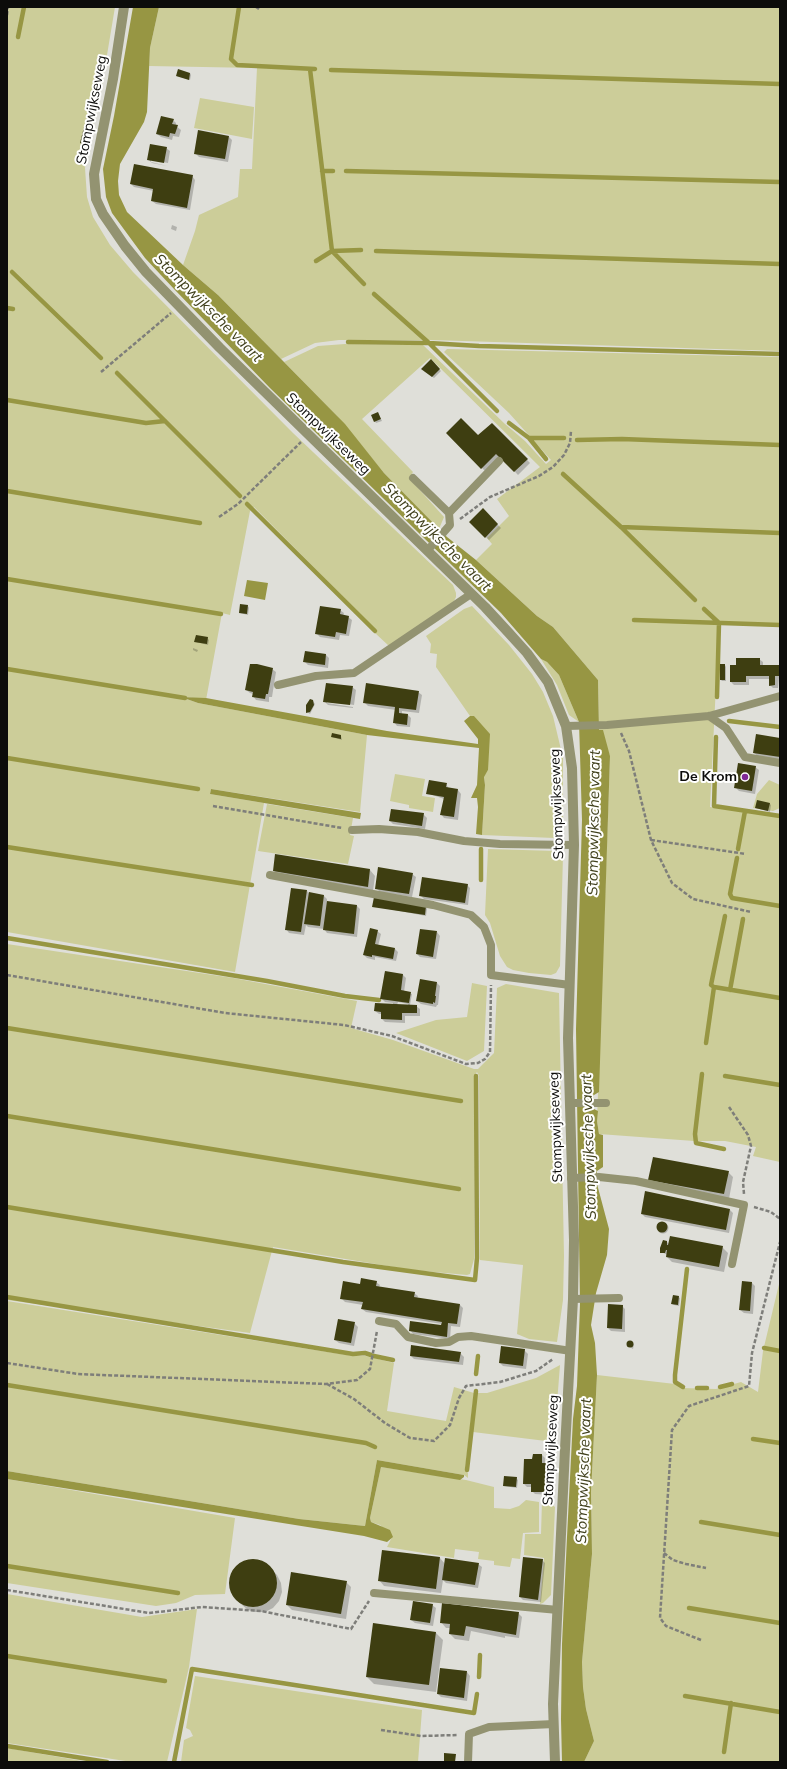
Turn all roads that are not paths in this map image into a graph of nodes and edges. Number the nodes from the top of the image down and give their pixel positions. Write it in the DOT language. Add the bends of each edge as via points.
graph roads {
  1 [pos="124,7"];
  2 [pos="499,461"];
  3 [pos="413,478"];
  4 [pos="449,513"];
  5 [pos="429,549"];
  6 [pos="472,594"];
  7 [pos="278,685"];
  8 [pos="780,696"];
  9 [pos="709,716"];
  10 [pos="566,726"];
  11 [pos="780,763"];
  12 [pos="352,830"];
  13 [pos="574,845"];
  14 [pos="270,875"];
  15 [pos="570,985"];
  16 [pos="572,1103"];
  17 [pos="602,1103"];
  18 [pos="574,1178"];
  19 [pos="732,1264"];
  20 [pos="619,1298"];
  21 [pos="576,1299"];
  22 [pos="379,1321"];
  23 [pos="571,1351"];
  24 [pos="374,1593"];
  25 [pos="558,1610"];
  26 [pos="554,1724"];
  27 [pos="468,1762"];
  28 [pos="555,1762"];
  1 -- 5 [label="street, Stompwijkseweg" via="100,156 94,174 96,199 103,214 146,272 179,306"];
  2 -- 4 [label="lane"];
  3 -- 4 [label="lane"];
  4 -- 5 [label="lane" via="450,525"];
  5 -- 6 [label="street, Stompwijkseweg"];
  6 -- 7 [label="lane" via="354,673 316,676"];
  6 -- 10 [label="street, Stompwijkseweg" via="538,668 556,698"];
  8 -- 9 [label="lane"];
  9 -- 10 [label="lane"];
  9 -- 11 [label="lane" via="726,728 745,757"];
  10 -- 13 [label="street, Stompwijkseweg" via="572,768"];
  12 -- 13 [label="lane" via="418,832 464,841 500,844"];
  13 -- 15 [label="street, Stompwijkseweg"];
  14 -- 15 [label="lane" via="433,905 470,915 484,927 491,945 491,975"];
  15 -- 16 [label="street, Stompwijkseweg" via="568,1038"];
  16 -- 17 [label="lane"];
  16 -- 18 [label="street, Stompwijkseweg"];
  18 -- 19 [label="lane" via="599,1177 636,1181 744,1205"];
  18 -- 21 [label="street, Stompwijkseweg"];
  20 -- 21 [label="lane"];
  21 -- 23 [label="street, Stompwijkseweg"];
  22 -- 23 [label="lane" via="396,1324 408,1337 436,1343 471,1336"];
  23 -- 25 [label="street, Stompwijkseweg"];
  24 -- 25 [label="lane"];
  25 -- 26 [label="street, Stompwijkseweg"];
  26 -- 27 [label="lane" via="489,1727 469,1734"];
  26 -- 28 [label="street, Stompwijkseweg"];
}
